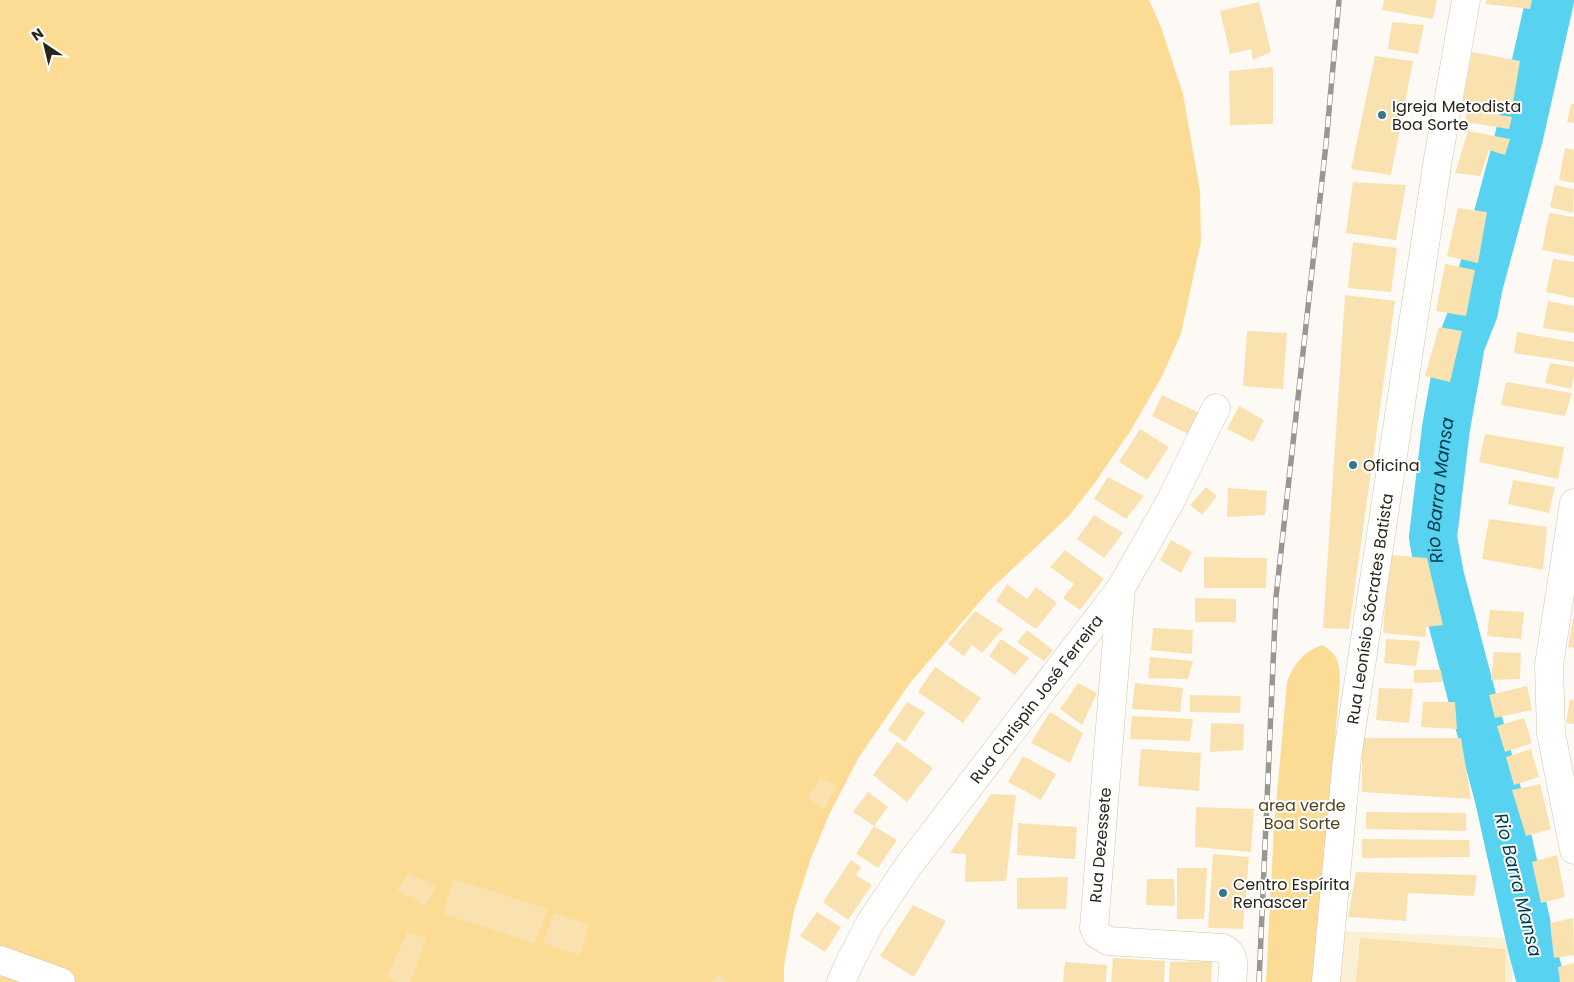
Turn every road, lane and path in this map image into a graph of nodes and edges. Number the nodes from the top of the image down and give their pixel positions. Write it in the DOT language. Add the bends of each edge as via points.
graph roads {
  1 [pos="1466,0"];
  2 [pos="1216,408"];
  3 [pos="1574,503"];
  4 [pos="1121,588"];
  5 [pos="1074,649"];
  6 [pos="1115,664"];
  7 [pos="1574,850"];
  8 [pos="0,960"];
  9 [pos="61,982"];
  10 [pos="841,982"];
  11 [pos="1232,982"];
  12 [pos="1326,982"];
  1 -- 12 [label="street, Rua Leonísio Sócrates Batista" via="1436,169 1347,758"];
  2 -- 4 [label="street, Rua Chrispin José Ferreira" via="1170,502"];
  3 -- 7 [label="street" via="1549,664 1551,733"];
  4 -- 5 [label="street, Rua Chrispin José Ferreira"];
  4 -- 6 [label="street, Rua Dezessete"];
  5 -- 6 [label="street"];
  5 -- 10 [label="street, Rua Chrispin José Ferreira" via="909,865 870,923"];
  6 -- 11 [label="street, Rua Dezessete" via="1094,928 1108,941 1223,948 1233,958"];
  8 -- 9 [label="street"];
}
